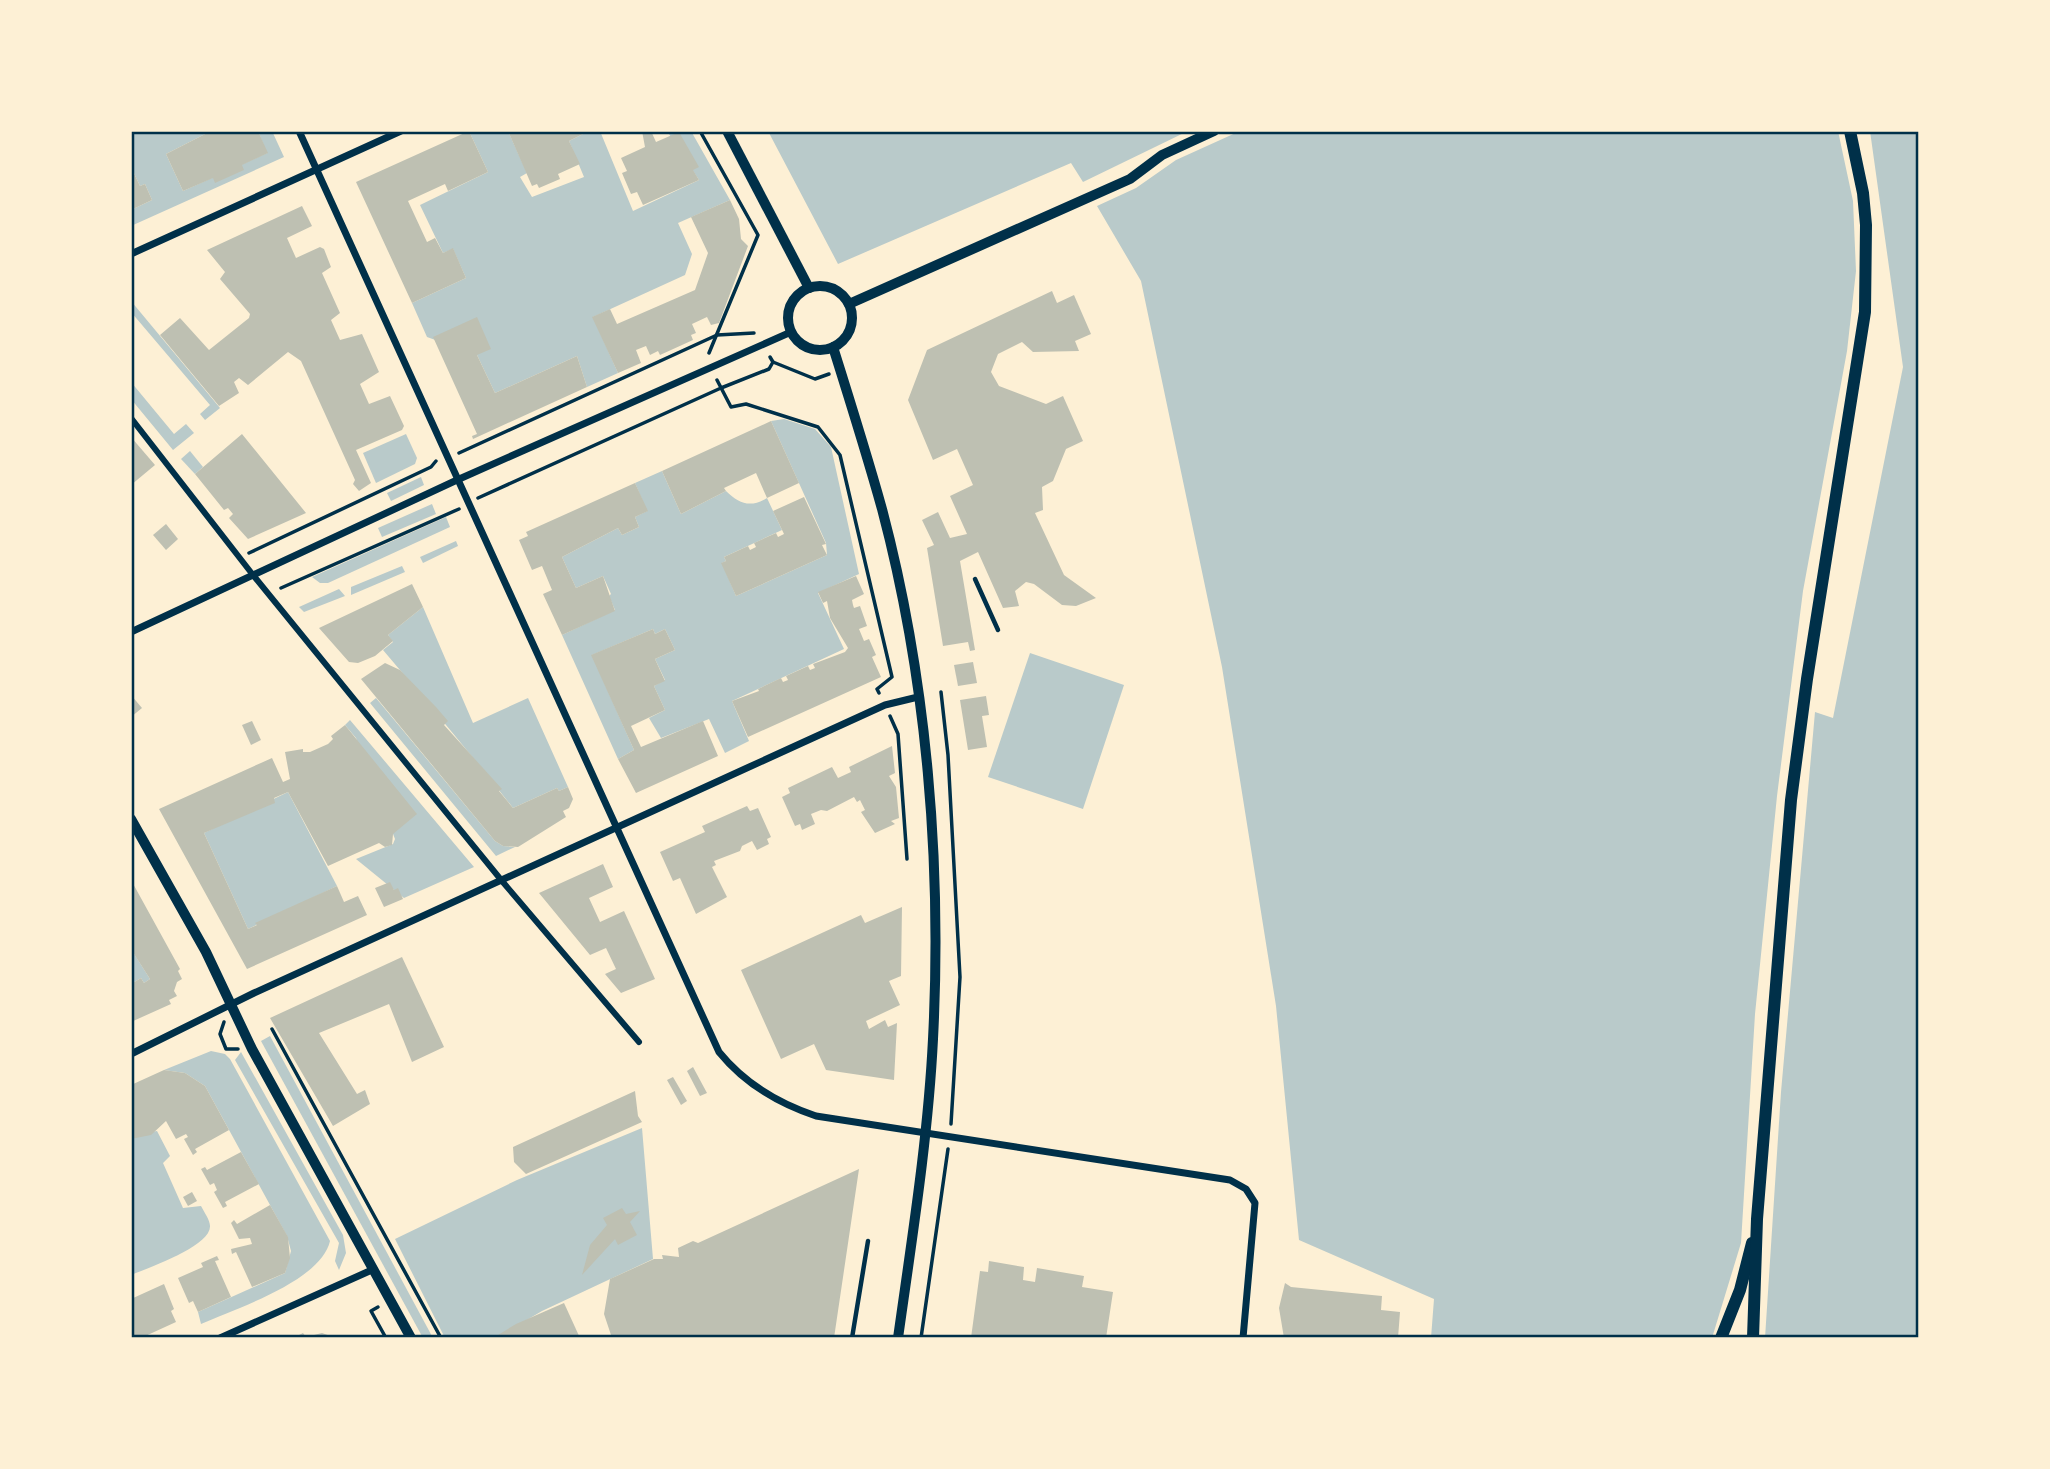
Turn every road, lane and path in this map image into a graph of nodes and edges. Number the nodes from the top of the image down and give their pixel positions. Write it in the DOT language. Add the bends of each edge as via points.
graph roads {
  1 [pos="299,131"];
  2 [pos="401,131"];
  3 [pos="700,131"];
  4 [pos="726,131"];
  5 [pos="1214,131"];
  6 [pos="1850,131"];
  7 [pos="316,171"];
  8 [pos="131,254"];
  9 [pos="809,288"];
  10 [pos="849,304"];
  11 [pos="792,332"];
  12 [pos="717,335"];
  13 [pos="762,346"];
  14 [pos="833,347"];
  15 [pos="774,362"];
  16 [pos="712,369"];
  17 [pos="841,370"];
  18 [pos="721,388"];
  19 [pos="131,418"];
  20 [pos="446,455"];
  21 [pos="457,480"];
  22 [pos="468,505"];
  23 [pos="253,575"];
  24 [pos="975,579"];
  25 [pos="269,593"];
  26 [pos="998,630"];
  27 [pos="131,632"];
  28 [pos="918,697"];
  29 [pos="885,705"];
  30 [pos="131,819"];
  31 [pos="616,829"];
  32 [pos="907,859"];
  33 [pos="502,881"];
  34 [pos="231,1004"];
  35 [pos="272,1029"];
  36 [pos="639,1042"];
  37 [pos="131,1054"];
  38 [pos="927,1132"];
  39 [pos="1757,1219"];
  40 [pos="867,1241"];
  41 [pos="373,1269"];
  42 [pos="220,1338"];
  43 [pos="411,1338"];
  44 [pos="441,1338"];
  45 [pos="852,1338"];
  46 [pos="898,1338"];
  47 [pos="1243,1338"];
  48 [pos="1721,1338"];
  49 [pos="1753,1338"];
  1 -- 7 [label="street"];
  2 -- 7 [label="street"];
  3 -- 12 [label="path" via="758,235"];
  4 -- 9 [label="street"];
  5 -- 10 [label="street" via="1162,155 1130,179"];
  6 -- 39 [label="main road" via="1865,214 1865,312 1791,800"];
  7 -- 8 [label="street"];
  7 -- 20 [label="street"];
  9 -- 10 [label="street" via="834,289"];
  9 -- 11 [label="street" via="796,296 790,307"];
  10 -- 14 [label="street" via="851,327 845,339"];
  11 -- 13 [label="street"];
  11 -- 14 [label="street" via="810,348"];
  12 -- 13 [label="path" via="754,333"];
  12 -- 16 [label="path" via="708,354"];
  12 -- 20 [label="path" via="463,453"];
  13 -- 15 [label="path"];
  13 -- 16 [label="street"];
  14 -- 17 [label="street"];
  15 -- 17 [label="path" via="815,379"];
  15 -- 18 [label="path" via="769,369"];
  16 -- 18 [label="path"];
  16 -- 21 [label="street"];
  17 -- 28 [label="street" via="882,510"];
  18 -- 22 [label="path"];
  18 -- 29 [label="path" via="731,407 746,404 818,427 840,455 892,677 877,689"];
  19 -- 23 [label="street"];
  20 -- 21 [label="street"];
  20 -- 23 [label="path" via="432,467 247,553"];
  21 -- 22 [label="street"];
  21 -- 23 [label="street"];
  22 -- 25 [label="path"];
  22 -- 31 [label="street"];
  23 -- 25 [label="street"];
  23 -- 27 [label="street"];
  24 -- 26 [label="lane"];
  25 -- 33 [label="street"];
  28 -- 29 [label="street"];
  28 -- 38 [label="street" via="931,827 935,953"];
  29 -- 31 [label="street"];
  29 -- 32 [label="path" via="898,734"];
  30 -- 34 [label="street"];
  31 -- 33 [label="street"];
  31 -- 38 [label="street" via="713,1042 728,1063 778,1101 831,1120"];
  33 -- 34 [label="street"];
  33 -- 36 [label="street"];
  34 -- 37 [label="street"];
  34 -- 41 [label="street"];
  35 -- 44 [label="path"];
  38 -- 46 [label="street"];
  38 -- 47 [label="street" via="1230,1180 1247,1189 1255,1203"];
  39 -- 48 [label="main road" via="1747,1266"];
  39 -- 49 [label="main road"];
  40 -- 45 [label="lane"];
  41 -- 42 [label="street"];
  41 -- 43 [label="street"];
}
